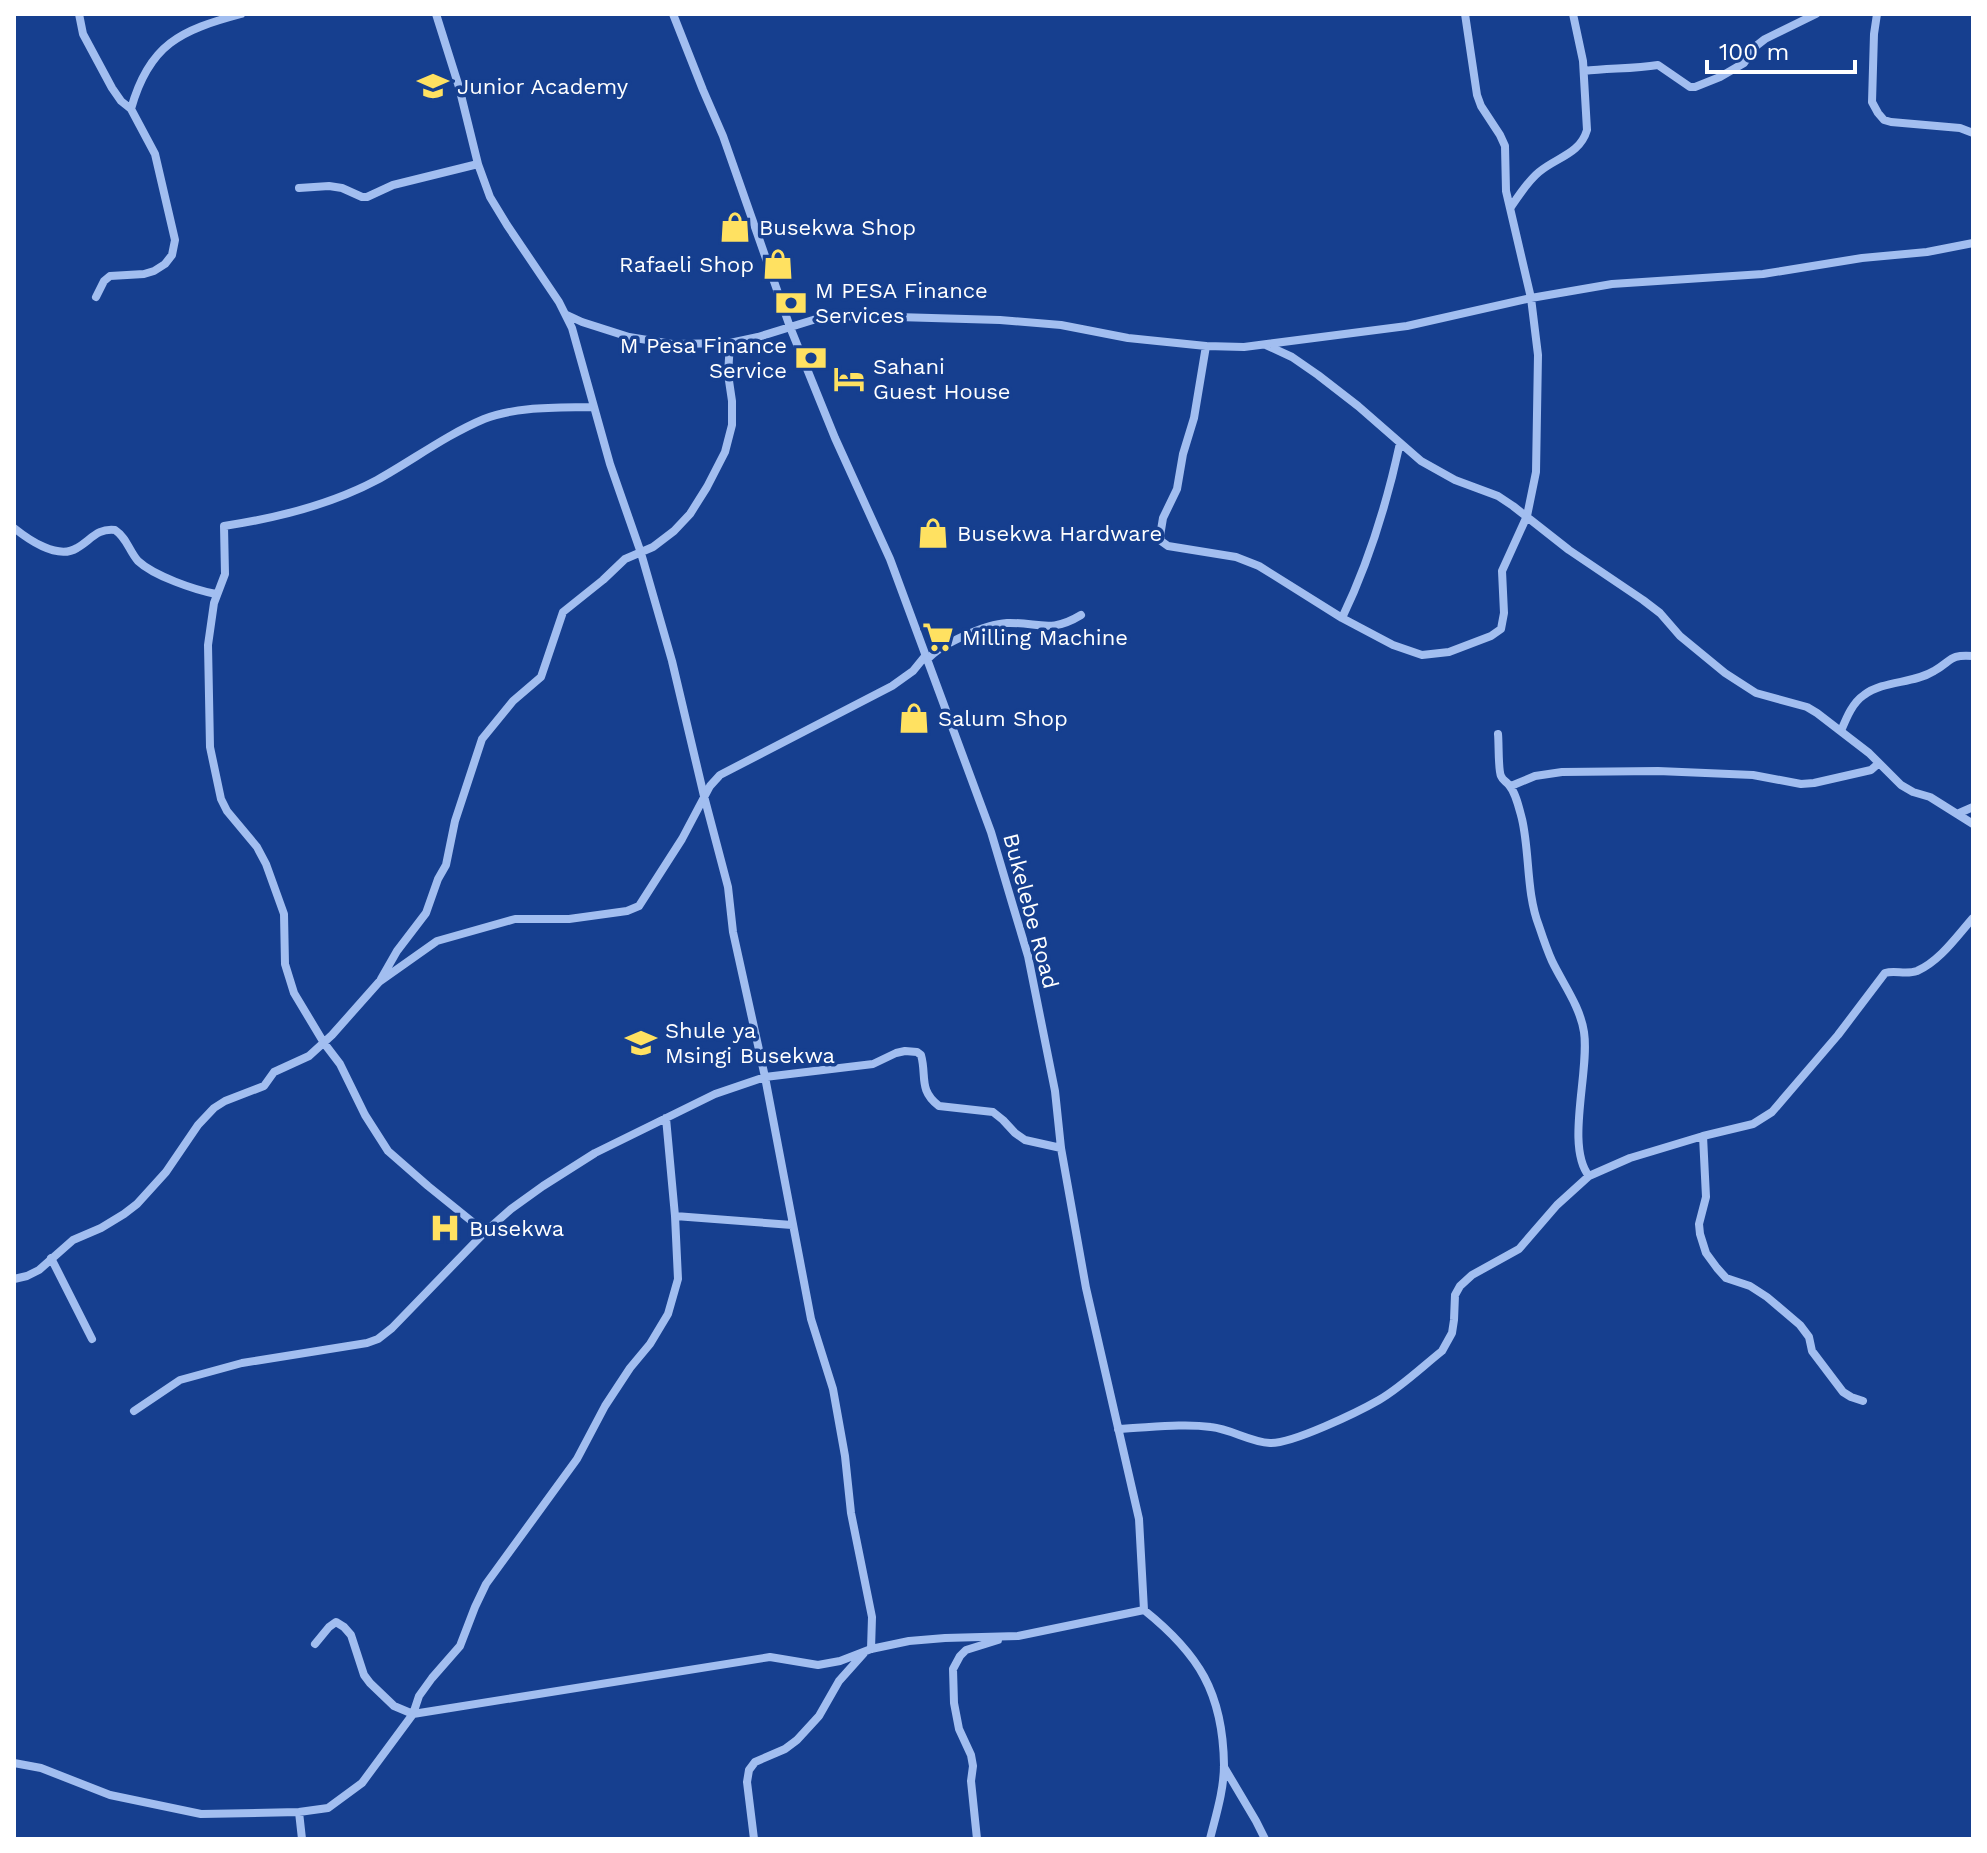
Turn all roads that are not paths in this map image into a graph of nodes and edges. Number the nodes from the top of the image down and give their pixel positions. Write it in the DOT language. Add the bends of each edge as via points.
graph roads {
  1 [pos="79,14"];
  2 [pos="241,14"];
  3 [pos="436,14"];
  4 [pos="673,14"];
  5 [pos="1465,14"];
  6 [pos="1573,14"];
  7 [pos="1816,14"];
  8 [pos="1877,14"];
  9 [pos="1584,71"];
  10 [pos="131,109"];
  11 [pos="1973,133"];
  12 [pos="478,164"];
  13 [pos="299,188"];
  14 [pos="1511,207"];
  15 [pos="1973,243"];
  16 [pos="96,297"];
  17 [pos="1531,298"];
  18 [pos="567,315"];
  19 [pos="790,327"];
  20 [pos="730,343"];
  21 [pos="1266,345"];
  22 [pos="1206,346"];
  23 [pos="594,407"];
  24 [pos="1400,443"];
  25 [pos="1527,516"];
  26 [pos="14,528"];
  27 [pos="641,553"];
  28 [pos="216,594"];
  29 [pos="1081,615"];
  30 [pos="1342,618"];
  31 [pos="1973,656"];
  32 [pos="926,658"];
  33 [pos="1841,731"];
  34 [pos="1498,734"];
  35 [pos="1879,763"];
  36 [pos="1511,786"];
  37 [pos="704,796"];
  38 [pos="1973,807"];
  39 [pos="1957,814"];
  40 [pos="1973,824"];
  41 [pos="1973,918"];
  42 [pos="379,982"];
  43 [pos="324,1043"];
  44 [pos="765,1077"];
  45 [pos="666,1118"];
  46 [pos="1703,1136"];
  47 [pos="1061,1148"];
  48 [pos="1589,1176"];
  49 [pos="675,1216"];
  50 [pos="792,1225"];
  51 [pos="485,1232"];
  52 [pos="51,1258"];
  53 [pos="14,1279"];
  54 [pos="92,1339"];
  55 [pos="1863,1401"];
  56 [pos="134,1411"];
  57 [pos="1118,1429"];
  58 [pos="1144,1610"];
  59 [pos="1002,1637"];
  60 [pos="315,1644"];
  61 [pos="868,1651"];
  62 [pos="413,1714"];
  63 [pos="14,1763"];
  64 [pos="1224,1766"];
  65 [pos="299,1812"];
  66 [pos="302,1839"];
  67 [pos="754,1839"];
  68 [pos="977,1839"];
  69 [pos="1210,1839"];
  70 [pos="1265,1839"];
  1 -- 10 [label="street" via="83,34 112,88"];
  2 -- 10 [label="street" via="192,29 163,48 144,74"];
  3 -- 12 [label="street"];
  4 -- 19 [label="street, Bukelebe Road" via="723,136"];
  5 -- 14 [label="street" via="1481,106 1505,146"];
  6 -- 9 [label="street"];
  7 -- 9 [label="street" via="1765,39 1744,63 1695,87 1658,65"];
  8 -- 11 [label="street" via="1872,102 1878,113 1891,122"];
  9 -- 14 [label="street" via="1584,140 1537,174"];
  10 -- 16 [label="street" via="158,161 176,245 154,271 108,277"];
  12 -- 13 [label="street" via="393,185 367,197 329,186"];
  12 -- 18 [label="street" via="497,211"];
  14 -- 17 [label="street"];
  15 -- 17 [label="street" via="1790,271 1612,284"];
  17 -- 21 [label="street" via="1407,326"];
  17 -- 25 [label="street" via="1538,355 1538,443"];
  18 -- 20 [label="street" via="653,342"];
  18 -- 23 [label="street"];
  19 -- 20 [label="street"];
  19 -- 22 [label="street" via="828,317 973,318"];
  19 -- 32 [label="street, Bukelebe Road" via="890,559"];
  20 -- 27 [label="street" via="732,425 725,452 690,514 663,541"];
  21 -- 22 [label="street"];
  21 -- 24 [label="street" via="1318,375"];
  22 -- 30 [label="street" via="1181,474 1163,518 1161,541 1259,566"];
  23 -- 27 [label="street"];
  23 -- 28 [label="street" via="486,418 355,491 283,515 224,526 225,574"];
  24 -- 25 [label="street" via="1436,470 1498,496"];
  24 -- 30 [label="street" via="1384,511"];
  25 -- 30 [label="street" via="1502,571 1503,624 1491,636 1449,652 1422,655"];
  25 -- 33 [label="street" via="1652,606 1725,673 1756,693 1807,707"];
  26 -- 28 [label="street" via="62,552 100,531 115,530 147,568"];
  27 -- 37 [label="street"];
  27 -- 42 [label="street" via="625,559 563,612 541,677 486,733 426,913"];
  28 -- 43 [label="street" via="208,645 210,747 218,791 223,806 266,864 284,914 289,979"];
  29 -- 32 [label="street" via="1055,626 991,626"];
  31 -- 33 [label="street" via="1954,656 1935,671 1864,694"];
  32 -- 37 [label="street" via="892,686 720,775"];
  32 -- 47 [label="street, Bukelebe Road" via="991,832 1028,956"];
  33 -- 35 [label="street"];
  34 -- 36 [label="street" via="1500,773"];
  35 -- 36 [label="street" via="1871,770 1801,784 1753,775 1658,771 1562,772"];
  35 -- 39 [label="street" via="1901,785"];
  36 -- 48 [label="street" via="1537,920 1585,1035 1578,1134 1583,1169"];
  37 -- 42 [label="street" via="639,906 569,919 515,919 448,936"];
  37 -- 44 [label="street" via="725,873"];
  38 -- 39 [label="street"];
  39 -- 40 [label="street"];
  41 -- 46 [label="street" via="1930,962 1914,972 1889,972 1878,979 1772,1112 1753,1124"];
  42 -- 43 [label="street"];
  43 -- 51 [label="street" via="388,1151"];
  43 -- 52 [label="street" via="274,1072 264,1086 214,1108 137,1204"];
  44 -- 45 [label="street"];
  44 -- 47 [label="street" via="873,1064 911,1050 921,1055 923,1083 939,1106 993,1112 1025,1140"];
  44 -- 50 [label="street"];
  45 -- 49 [label="street"];
  45 -- 51 [label="street" via="595,1153"];
  46 -- 48 [label="street"];
  46 -- 55 [label="street" via="1706,1197 1699,1224 1706,1253 1726,1278 1750,1286 1791,1317 1843,1392"];
  47 -- 57 [label="street, Bukelebe Road"];
  48 -- 57 [label="street" via="1519,1249 1460,1286 1449,1341 1442,1351 1380,1400 1278,1443 1207,1426"];
  49 -- 50 [label="street"];
  49 -- 62 [label="street" via="678,1279 668,1314 605,1406 577,1459 486,1584 460,1646 419,1696"];
  50 -- 61 [label="street" via="845,1456 872,1617"];
  51 -- 56 [label="street" via="378,1339 242,1363 180,1380"];
  52 -- 53 [label="street" via="39,1270"];
  52 -- 54 [label="street"];
  57 -- 58 [label="street, Bukelebe Road" via="1139,1519"];
  58 -- 59 [label="street"];
  58 -- 64 [label="street" via="1169,1630 1209,1684"];
  59 -- 61 [label="street" via="909,1641"];
  59 -- 68 [label="street" via="966,1650 953,1669 959,1729 973,1766"];
  60 -- 62 [label="street" via="339,1623 351,1635 364,1675 394,1706"];
  61 -- 62 [label="street" via="818,1665 770,1657"];
  61 -- 67 [label="street" via="797,1740 749,1770"];
  62 -- 65 [label="street" via="362,1783 328,1808"];
  63 -- 65 [label="street" via="110,1795 201,1814"];
  64 -- 69 [label="street"];
  64 -- 70 [label="street"];
  65 -- 66 [label="street"];
}
